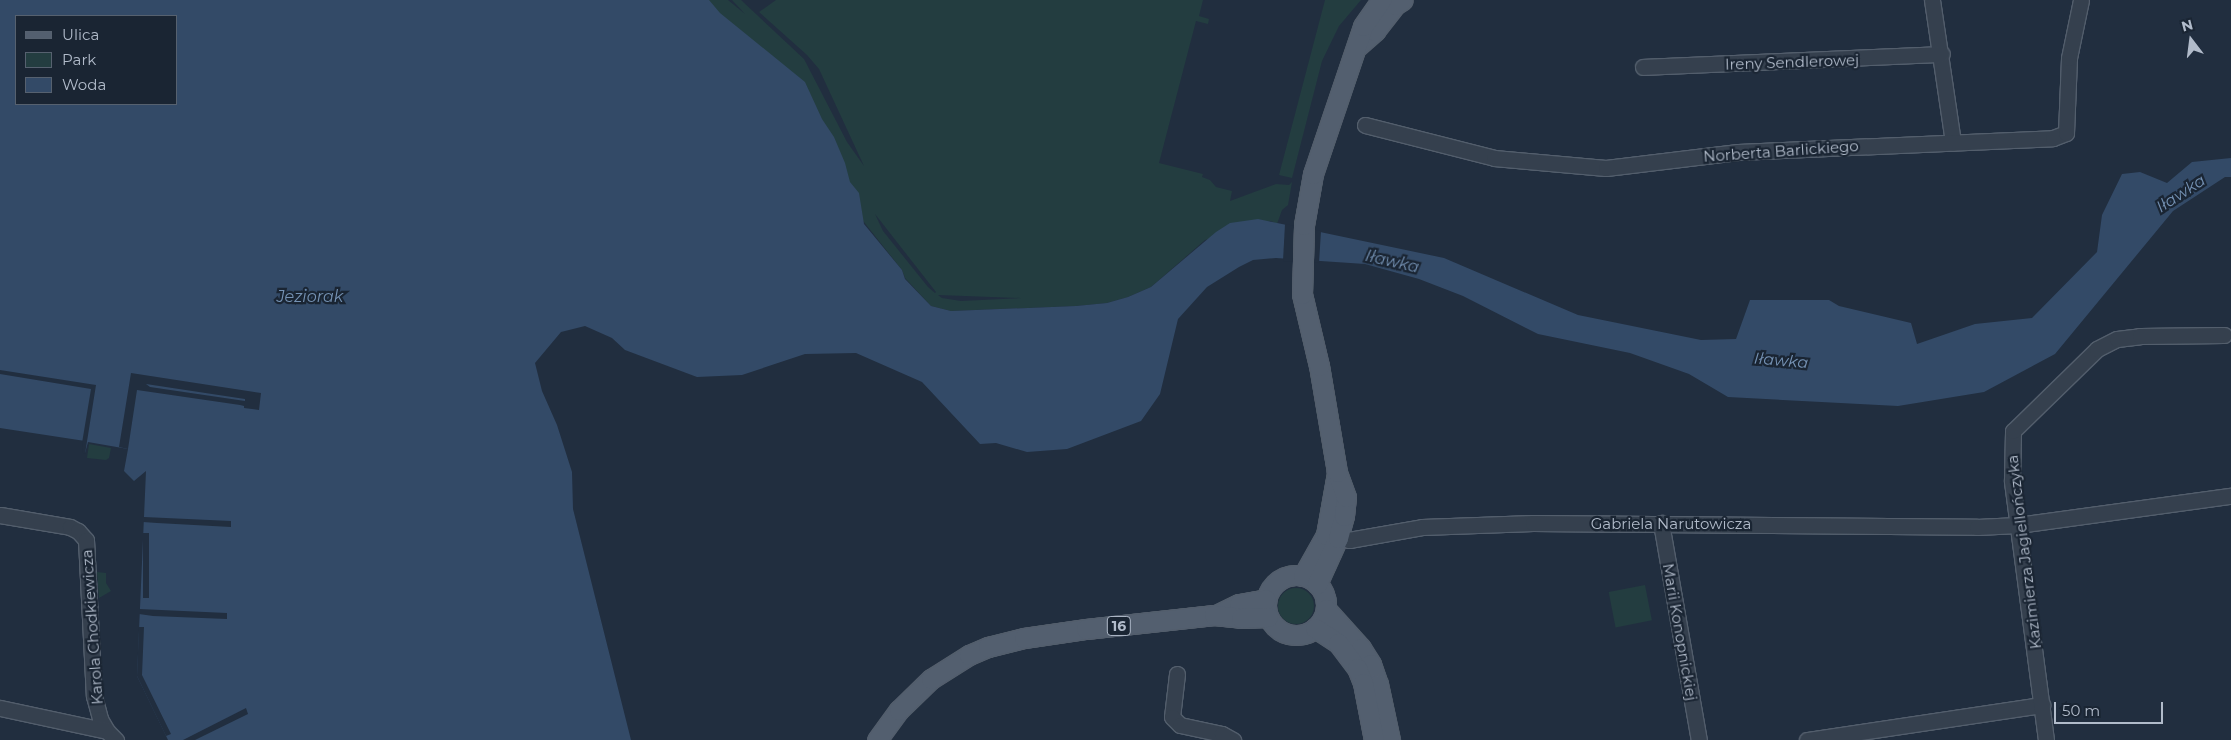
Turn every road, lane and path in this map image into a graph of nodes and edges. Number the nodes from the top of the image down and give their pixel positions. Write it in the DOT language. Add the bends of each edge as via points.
graph roads {
  1 [pos="1381,0"];
  2 [pos="1403,0"];
  3 [pos="1932,0"];
  4 [pos="2081,0"];
  5 [pos="1358,46"];
  6 [pos="1942,54"];
  7 [pos="1643,68"];
  8 [pos="1365,125"];
  9 [pos="1953,142"];
  10 [pos="2224,335"];
  11 [pos="2231,496"];
  12 [pos="0,515"];
  13 [pos="1661,523"];
  14 [pos="2018,525"];
  15 [pos="1332,536"];
  16 [pos="1310,580"];
  17 [pos="1267,608"];
  18 [pos="1326,609"];
  19 [pos="1315,628"];
  20 [pos="1178,674"];
  21 [pos="2042,705"];
  22 [pos="0,708"];
  23 [pos="111,735"];
  24 [pos="877,740"];
  25 [pos="1233,740"];
  26 [pos="1374,740"];
  27 [pos="1390,740"];
  28 [pos="1699,740"];
  29 [pos="1807,740"];
  30 [pos="2046,740"];
  1 -- 5 [label="main road" via="1363,26"];
  2 -- 5 [label="main road"];
  3 -- 6 [label="street"];
  4 -- 9 [label="street, Norberta Barlickiego" via="2069,58 2066,133 2053,138"];
  5 -- 15 [label="main road" via="1321,148 1306,210 1301,272 1306,317 1319,366 1337,472 1346,497 1344,516"];
  6 -- 7 [label="street, Ireny Sendlerowej"];
  6 -- 9 [label="street"];
  8 -- 9 [label="street, Norberta Barlickiego" via="1494,158 1606,168 1738,152"];
  10 -- 14 [label="street, Kazimierza Jagiellończyka" via="2140,336 2117,339 2096,349 2013,431 2012,480"];
  11 -- 14 [label="street, Gabriela Narutowicza"];
  12 -- 23 [label="street, Karola Chodkiewicza" via="70,527 86,540 94,696 98,713"];
  13 -- 14 [label="street, Gabriela Narutowicza"];
  13 -- 15 [label="street, Gabriela Narutowicza" via="1457,524 1364,538"];
  13 -- 28 [label="street, Marii Konopnickiej"];
  14 -- 21 [label="street, Kazimierza Jagiellończyka"];
  15 -- 16 [label="main road"];
  16 -- 17 [label="main road" via="1291,575 1279,580 1270,588"];
  16 -- 18 [label="main road" via="1323,591"];
  17 -- 19 [label="main road" via="1274,626 1289,634 1305,634"];
  17 -- 24 [label="main road, 16" via="1241,618 1214,615 1086,629 988,647 968,655 931,679 899,710"];
  18 -- 19 [label="main road"];
  18 -- 27 [label="main road" via="1371,664"];
  19 -- 26 [label="main road" via="1338,643 1357,668"];
  20 -- 25 [label="street" via="1172,717 1180,725 1222,734"];
  21 -- 29 [label="street"];
  21 -- 30 [label="street, Kazimierza Jagiellończyka"];
  22 -- 23 [label="street"];
}
